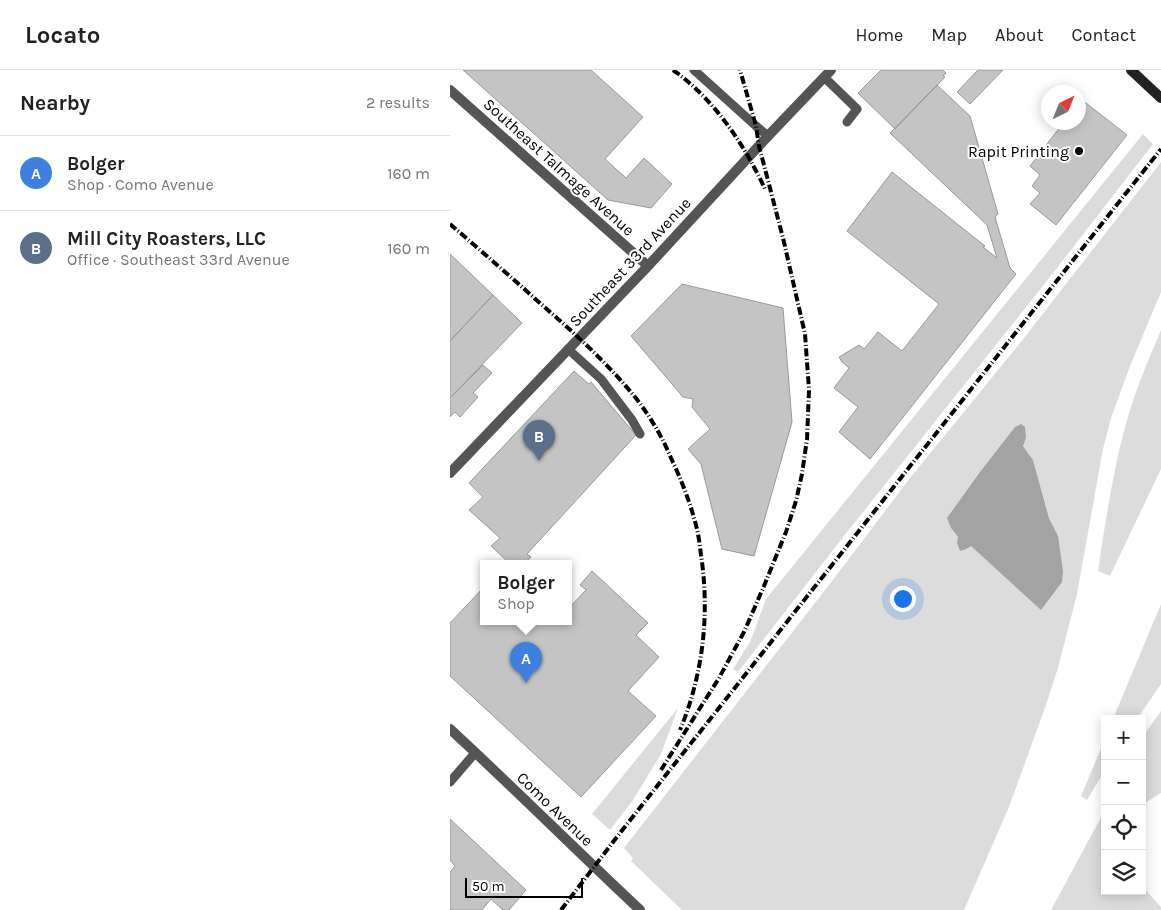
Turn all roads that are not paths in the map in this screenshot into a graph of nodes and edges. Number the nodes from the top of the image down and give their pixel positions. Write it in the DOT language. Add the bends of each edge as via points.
graph roads {
  1 [pos="694,70"];
  2 [pos="1131,70"];
  3 [pos="827,74"];
  4 [pos="450,90"];
  5 [pos="1161,98"];
  6 [pos="846,122"];
  7 [pos="768,136"];
  8 [pos="648,266"];
  9 [pos="568,349"];
  10 [pos="640,434"];
  11 [pos="450,473"];
  12 [pos="450,729"];
  13 [pos="475,753"];
  14 [pos="450,782"];
  15 [pos="640,910"];
  1 -- 7 [label="lane"];
  2 -- 5 [label="main road"];
  3 -- 6 [label="lane" via="857,109"];
  3 -- 7 [label="street, Southeast 33rd Avenue"];
  4 -- 8 [label="street, Southeast Talmage Avenue"];
  7 -- 8 [label="street, Southeast 33rd Avenue"];
  8 -- 9 [label="street, Southeast 33rd Avenue"];
  9 -- 10 [label="lane" via="601,378"];
  9 -- 11 [label="street, Southeast 33rd Avenue"];
  12 -- 13 [label="street, Como Avenue"];
  13 -- 14 [label="lane"];
  13 -- 15 [label="street, Como Avenue"];
}
